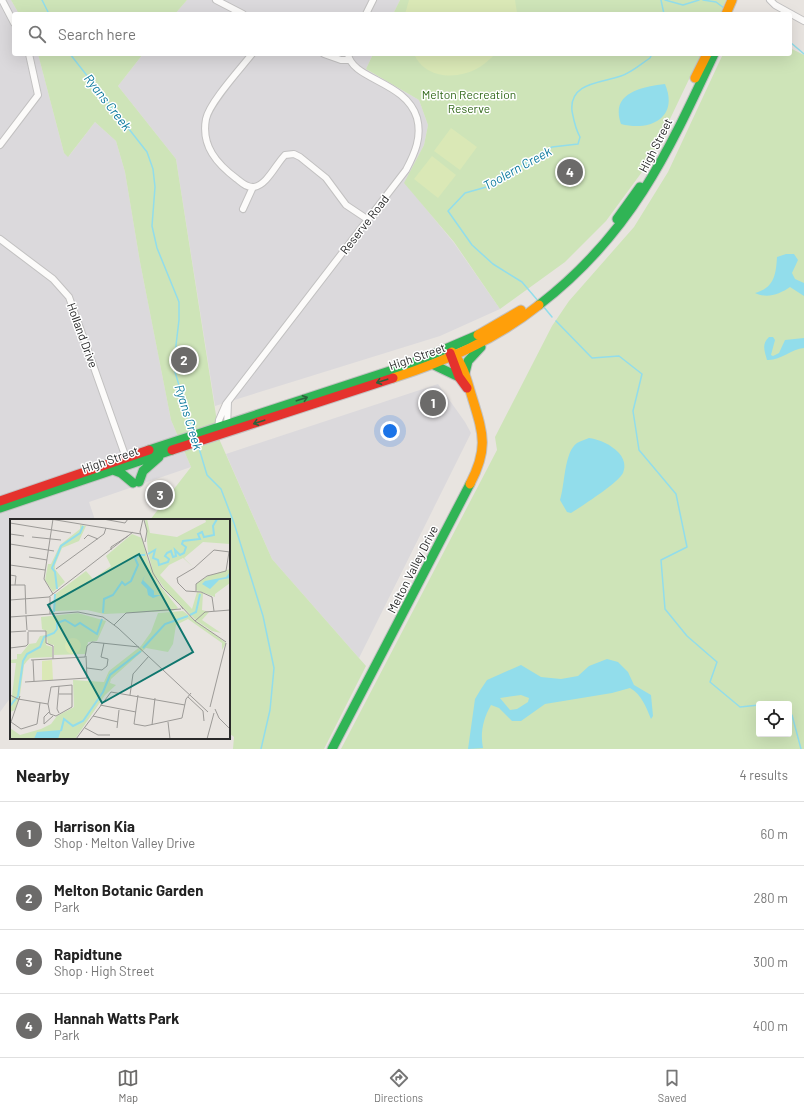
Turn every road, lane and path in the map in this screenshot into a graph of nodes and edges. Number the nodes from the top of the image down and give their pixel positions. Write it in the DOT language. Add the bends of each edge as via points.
graph roads {
  1 [pos="2,0"];
  2 [pos="216,0"];
  3 [pos="373,0"];
  4 [pos="732,0"];
  5 [pos="738,0"];
  6 [pos="770,0"];
  7 [pos="239,12"];
  8 [pos="367,12"];
  9 [pos="727,12"];
  10 [pos="733,12"];
  11 [pos="788,12"];
  12 [pos="792,14"];
  13 [pos="12,19"];
  14 [pos="804,21"];
  15 [pos="29,56"];
  16 [pos="250,56"];
  17 [pos="330,56"];
  18 [pos="706,56"];
  19 [pos="713,56"];
  20 [pos="349,57"];
  21 [pos="0,145"];
  22 [pos="253,187"];
  23 [pos="243,209"];
  24 [pos="367,219"];
  25 [pos="0,239"];
  26 [pos="546,295"];
  27 [pos="535,304"];
  28 [pos="506,328"];
  29 [pos="452,354"];
  30 [pos="434,365"];
  31 [pos="462,375"];
  32 [pos="228,401"];
  33 [pos="223,429"];
  34 [pos="197,438"];
  35 [pos="165,452"];
  36 [pos="127,462"];
  37 [pos="113,470"];
  38 [pos="0,501"];
  39 [pos="0,508"];
  40 [pos="332,749"];
  1 -- 13 [label="street"];
  2 -- 7 [label="street"];
  3 -- 8 [label="street"];
  4 -- 9 [label="main road"];
  5 -- 10 [label="main road"];
  6 -- 11 [label="street"];
  12 -- 14 [label="street"];
  15 -- 21 [label="street" via="38,91 37,98"];
  16 -- 22 [label="street" via="213,105 206,117 205,132 207,144 222,168 246,186"];
  17 -- 20 [label="street" via="341,60"];
  18 -- 26 [label="main road, High Street" via="663,147 642,184 595,246"];
  19 -- 26 [label="main road, High Street" via="663,159 636,203 595,255"];
  20 -- 24 [label="street, Reserve Road" via="357,69 402,94 410,104 419,125 413,158"];
  22 -- 23 [label="street"];
  22 -- 24 [label="street" via="262,183 285,155 294,154 326,178 346,204"];
  24 -- 32 [label="street, Reserve Road"];
  25 -- 36 [label="street, Holland Drive" via="53,279 69,297"];
  26 -- 27 [label="main road, High Street"];
  27 -- 28 [label="main road, High Street"];
  27 -- 29 [label="main road, High Street" via="486,331"];
  28 -- 29 [label="main road, High Street"];
  28 -- 31 [label="main road" via="472,354"];
  29 -- 30 [label="main road, High Street"];
  29 -- 31 [label="main road, Melton Valley Drive"];
  33 -- 29 [label="main road, High Street, one-way"];
  30 -- 31 [label="main road"];
  30 -- 33 [label="main road, High Street, one-way"];
  31 -- 40 [label="main road, Melton Valley Drive" via="482,426 483,439 478,468"];
  32 -- 33 [label="street"];
  32 -- 33 [label="street, Reserve Road" via="219,417"];
  33 -- 34 [label="main road, High Street"];
  34 -- 35 [label="main road, High Street"];
  34 -- 36 [label="main road, High Street"];
  35 -- 36 [label="main road, High Street"];
  35 -- 37 [label="main road" via="143,470 136,482"];
  36 -- 37 [label="main road, High Street"];
  36 -- 38 [label="main road, High Street"];
  37 -- 39 [label="main road, High Street"];
}
